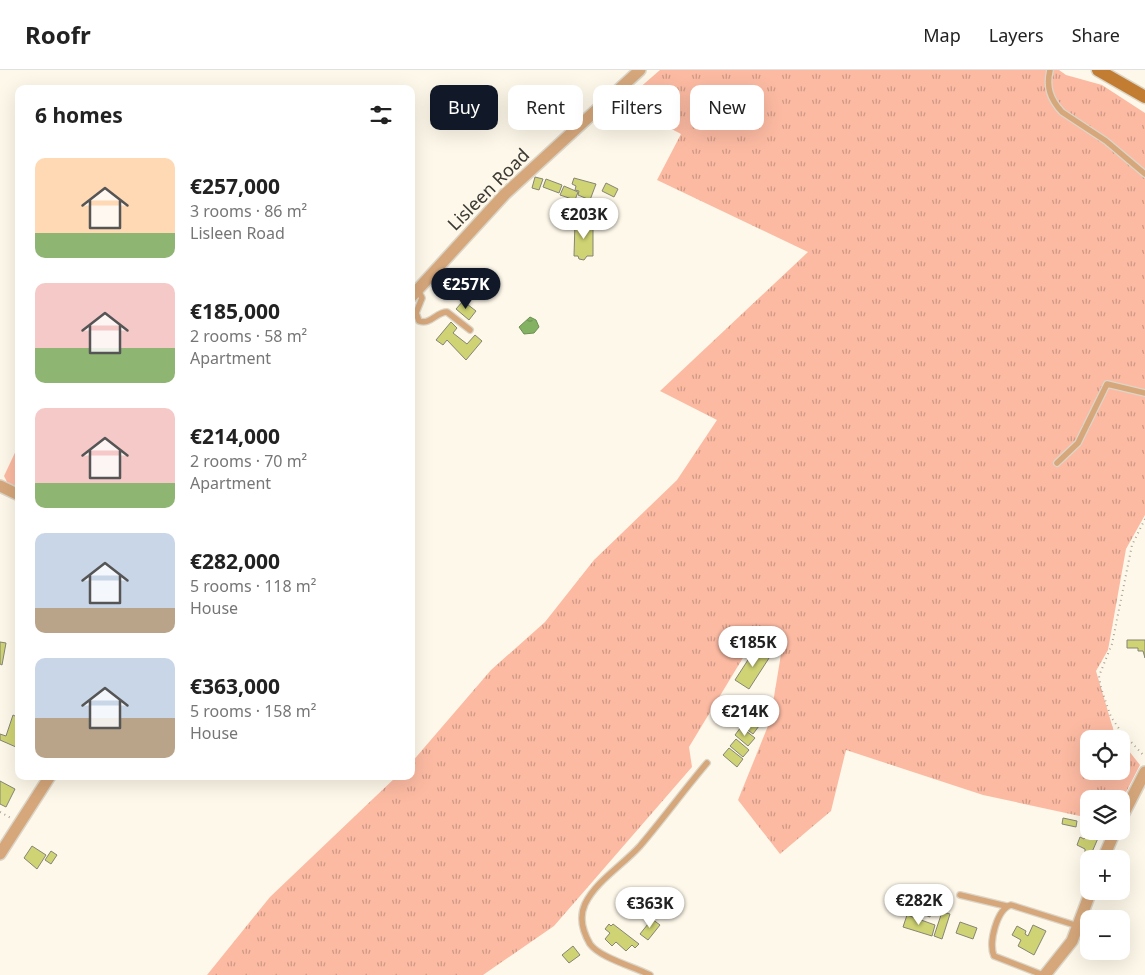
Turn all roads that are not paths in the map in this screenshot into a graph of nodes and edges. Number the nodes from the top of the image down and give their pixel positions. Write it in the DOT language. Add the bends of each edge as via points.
graph roads {
  1 [pos="640,70"];
  2 [pos="1050,70"];
  3 [pos="1098,70"];
  4 [pos="1145,97"];
  5 [pos="1145,174"];
  6 [pos="415,293"];
  7 [pos="415,294"];
  8 [pos="470,330"];
  9 [pos="1145,392"];
  10 [pos="1057,464"];
  11 [pos="0,486"];
  12 [pos="15,492"];
  13 [pos="707,763"];
  14 [pos="1145,772"];
  15 [pos="47,780"];
  16 [pos="1130,801"];
  17 [pos="0,854"];
  18 [pos="960,895"];
  19 [pos="1088,900"];
  20 [pos="1006,906"];
  21 [pos="1079,926"];
  22 [pos="650,975"];
  23 [pos="1044,975"];
  1 -- 6 [label="street, Lisleen Road" via="505,194"];
  2 -- 5 [label="lane" via="1048,80 1054,104"];
  3 -- 4 [label="street"];
  7 -- 8 [label="lane" via="422,298 416,313 420,321 424,323 447,312"];
  9 -- 10 [label="lane" via="1107,384 1078,443"];
  11 -- 12 [label="street"];
  13 -- 22 [label="lane" via="639,846 585,904 583,927 593,948"];
  14 -- 16 [label="street"];
  15 -- 17 [label="street"];
  18 -- 20 [label="lane"];
  19 -- 21 [label="street"];
  20 -- 21 [label="lane"];
  20 -- 23 [label="lane" via="992,944 994,956"];
  21 -- 23 [label="street" via="1072,941"];
}
